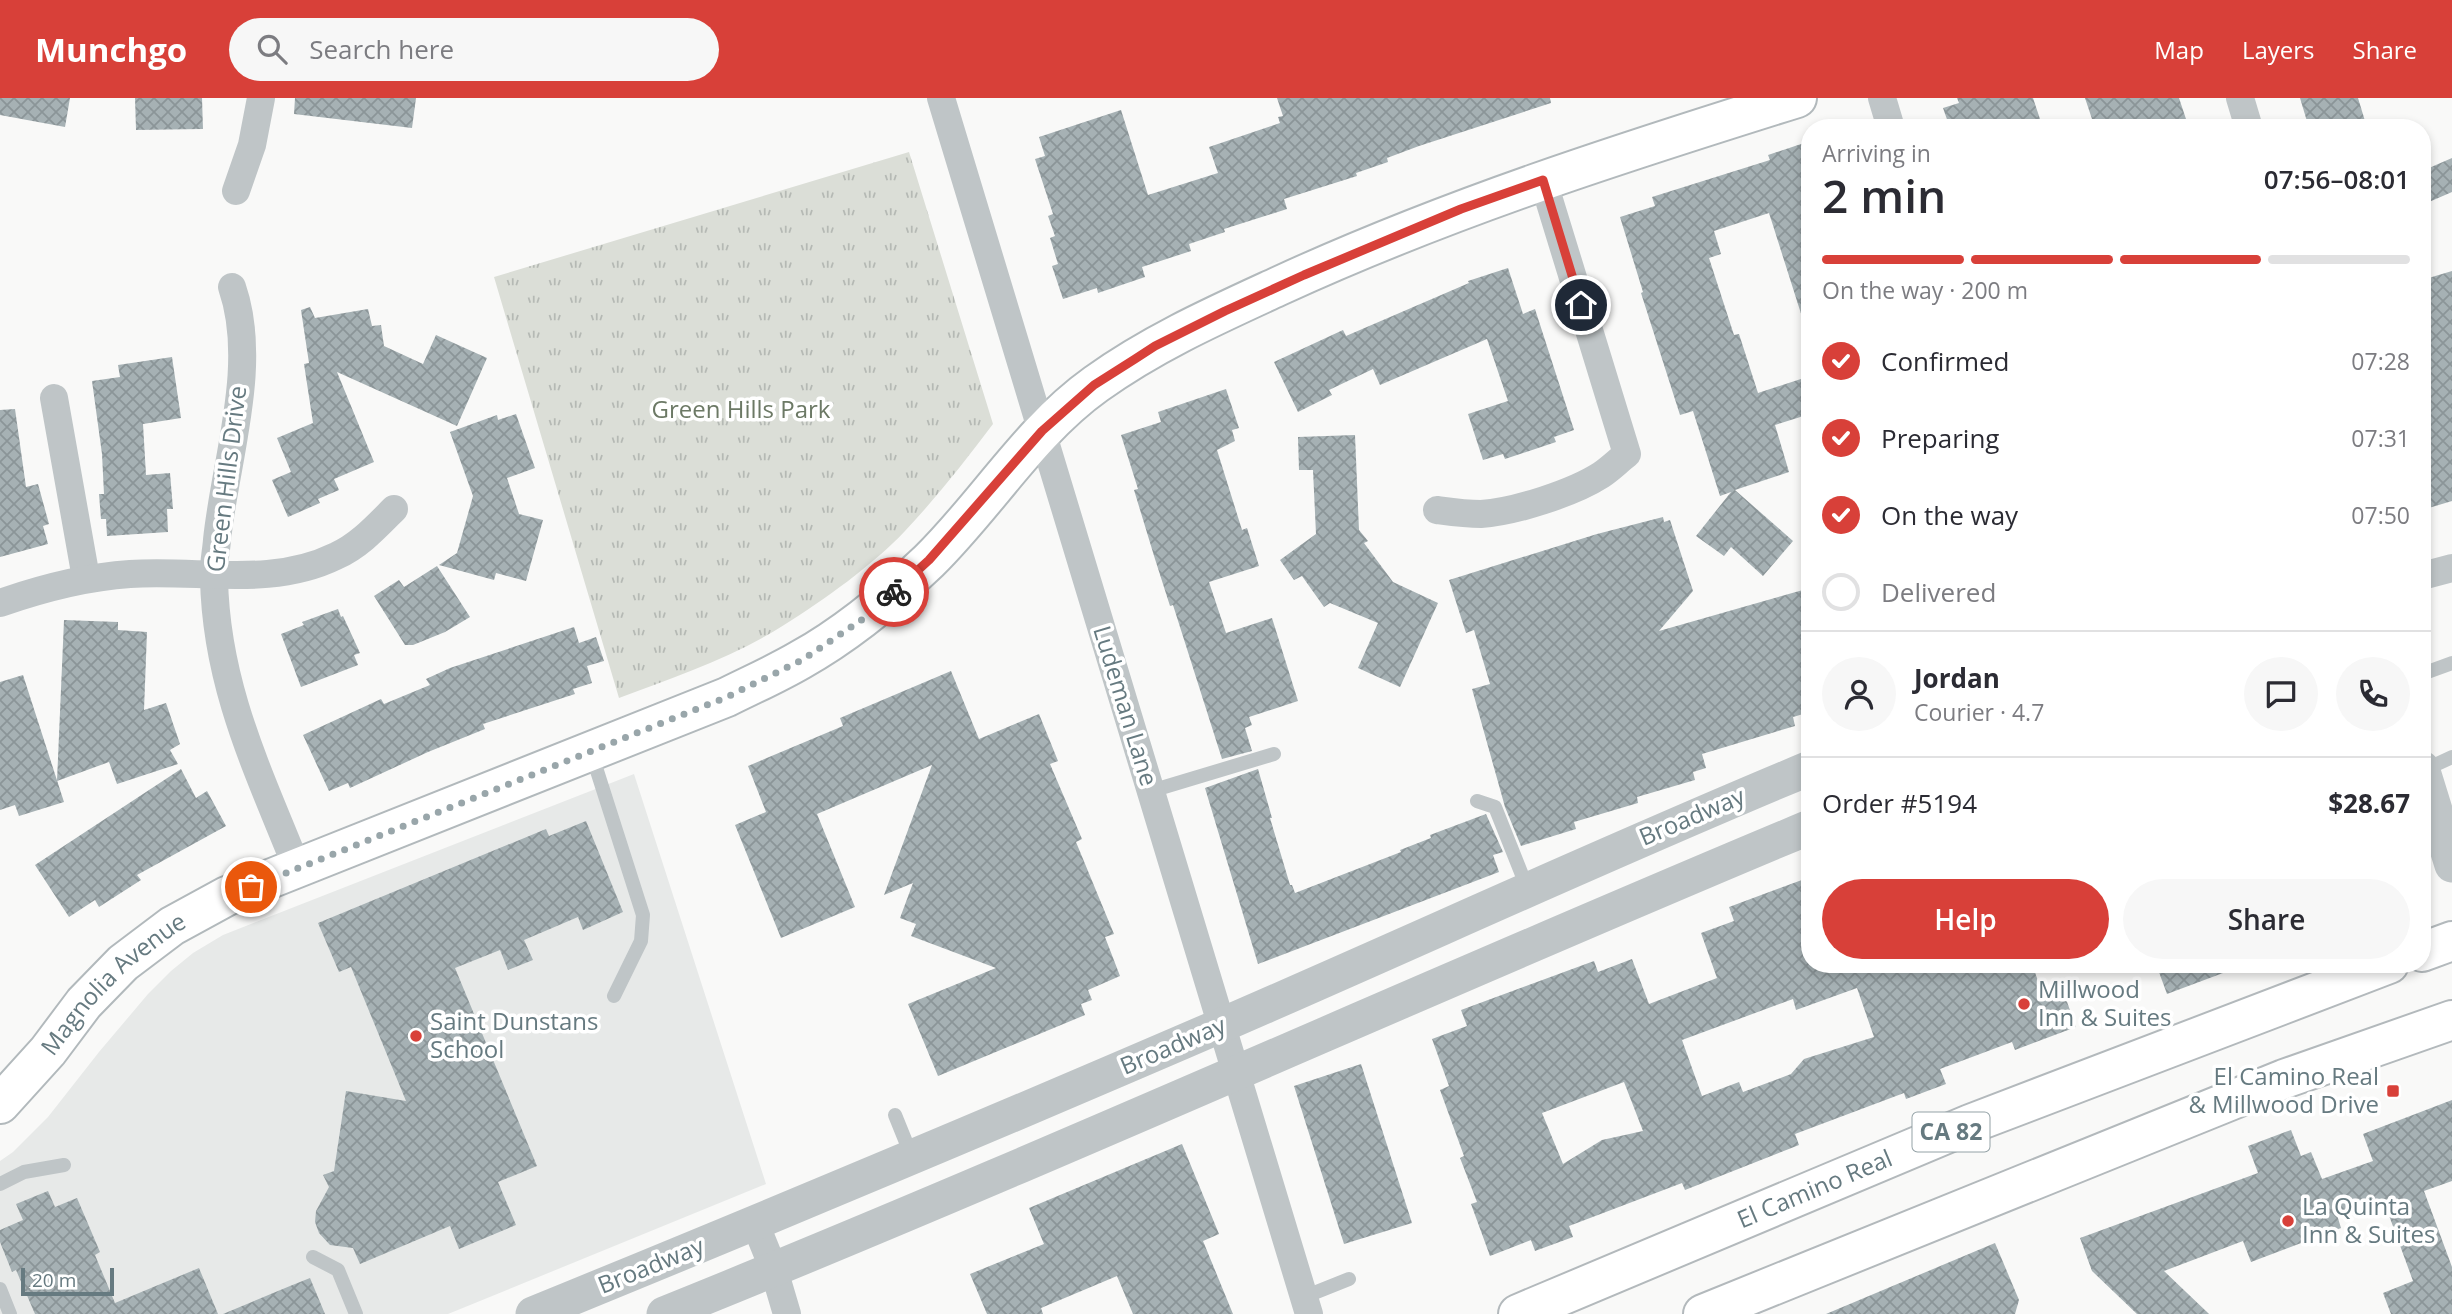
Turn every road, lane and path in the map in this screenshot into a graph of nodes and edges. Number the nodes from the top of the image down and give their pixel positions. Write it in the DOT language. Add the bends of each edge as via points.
graph roads {
  1 [pos="261,98"];
  2 [pos="941,98"];
  3 [pos="1797,98"];
  4 [pos="1882,98"];
  5 [pos="2240,98"];
  6 [pos="1888,119"];
  7 [pos="2246,119"];
  8 [pos="1543,180"];
  9 [pos="236,191"];
  10 [pos="232,287"];
  11 [pos="54,398"];
  12 [pos="1042,431"];
  13 [pos="394,509"];
  14 [pos="1437,510"];
  15 [pos="2452,568"];
  16 [pos="2431,574"];
  17 [pos="213,575"];
  18 [pos="86,578"];
  19 [pos="0,603"];
  20 [pos="2452,663"];
  21 [pos="2431,671"];
  22 [pos="591,751"];
  23 [pos="1274,754"];
  24 [pos="2452,757"];
  25 [pos="2431,765"];
  26 [pos="1801,772"];
  27 [pos="1151,791"];
  28 [pos="2431,798"];
  29 [pos="1477,801"];
  30 [pos="1801,831"];
  31 [pos="2452,865"];
  32 [pos="297,868"];
  33 [pos="1528,890"];
  34 [pos="2452,941"];
  35 [pos="2431,949"];
  36 [pos="2363,973"];
  37 [pos="614,996"];
  38 [pos="2452,1020"];
  39 [pos="1222,1025"];
  40 [pos="1237,1073"];
  41 [pos="0,1104"];
  42 [pos="895,1115"];
  43 [pos="912,1157"];
  44 [pos="64,1165"];
  45 [pos="0,1184"];
  46 [pos="755,1223"];
  47 [pos="313,1256"];
  48 [pos="774,1270"];
  49 [pos="1349,1279"];
  50 [pos="0,1289"];
  51 [pos="1307,1306"];
  52 [pos="1707,1313"];
  53 [pos="10,1314"];
  54 [pos="356,1314"];
  55 [pos="533,1314"];
  56 [pos="664,1314"];
  57 [pos="787,1314"];
  58 [pos="1518,1314"];
  1 -- 9 [label="street" via="252,145"];
  2 -- 12 [label="street, Ludeman Lane"];
  3 -- 8 [label="main road, Magnolia Avenue"];
  4 -- 6 [label="street"];
  5 -- 7 [label="street"];
  8 -- 12 [label="main road, Magnolia Avenue" via="1380,242 1178,334 1094,385"];
  8 -- 14 [label="street" via="1627,454 1575,489 1510,509 1483,514"];
  10 -- 17 [label="street, Green Hills Drive" via="242,331 241,381"];
  11 -- 18 [label="street"];
  12 -- 22 [label="main road, Magnolia Avenue" via="929,560 869,615 802,660 727,697"];
  12 -- 27 [label="street, Ludeman Lane"];
  13 -- 17 [label="street" via="338,556 299,570"];
  15 -- 16 [label="street"];
  17 -- 18 [label="street"];
  17 -- 32 [label="street, Green Hills Drive" via="217,627 234,709"];
  18 -- 19 [label="street"];
  20 -- 21 [label="lane"];
  22 -- 32 [label="main road, Magnolia Avenue"];
  22 -- 37 [label="lane" via="643,915 642,941"];
  23 -- 27 [label="lane"];
  24 -- 25 [label="lane"];
  26 -- 33 [label="street, Broadway"];
  27 -- 39 [label="street, Ludeman Lane"];
  28 -- 31 [label="street"];
  29 -- 33 [label="lane" via="1495,807"];
  30 -- 40 [label="street, Broadway"];
  32 -- 41 [label="main road, Magnolia Avenue" via="183,920 123,963"];
  33 -- 39 [label="street, Broadway"];
  34 -- 35 [label="main road"];
  36 -- 58 [label="main road, El Camino Real / CA 82" via="1970,1124"];
  38 -- 52 [label="main road" via="2272,1084"];
  39 -- 40 [label="street, Ludeman Lane"];
  39 -- 43 [label="street, Broadway"];
  40 -- 48 [label="street, Broadway"];
  40 -- 51 [label="street, Ludeman Lane"];
  42 -- 43 [label="lane"];
  43 -- 46 [label="street, Broadway"];
  44 -- 45 [label="lane" via="24,1172"];
  46 -- 48 [label="street"];
  46 -- 55 [label="street, Broadway"];
  47 -- 54 [label="lane" via="338,1269"];
  48 -- 56 [label="street, Broadway"];
  48 -- 57 [label="street"];
  49 -- 51 [label="lane"];
  50 -- 53 [label="lane"];
}
